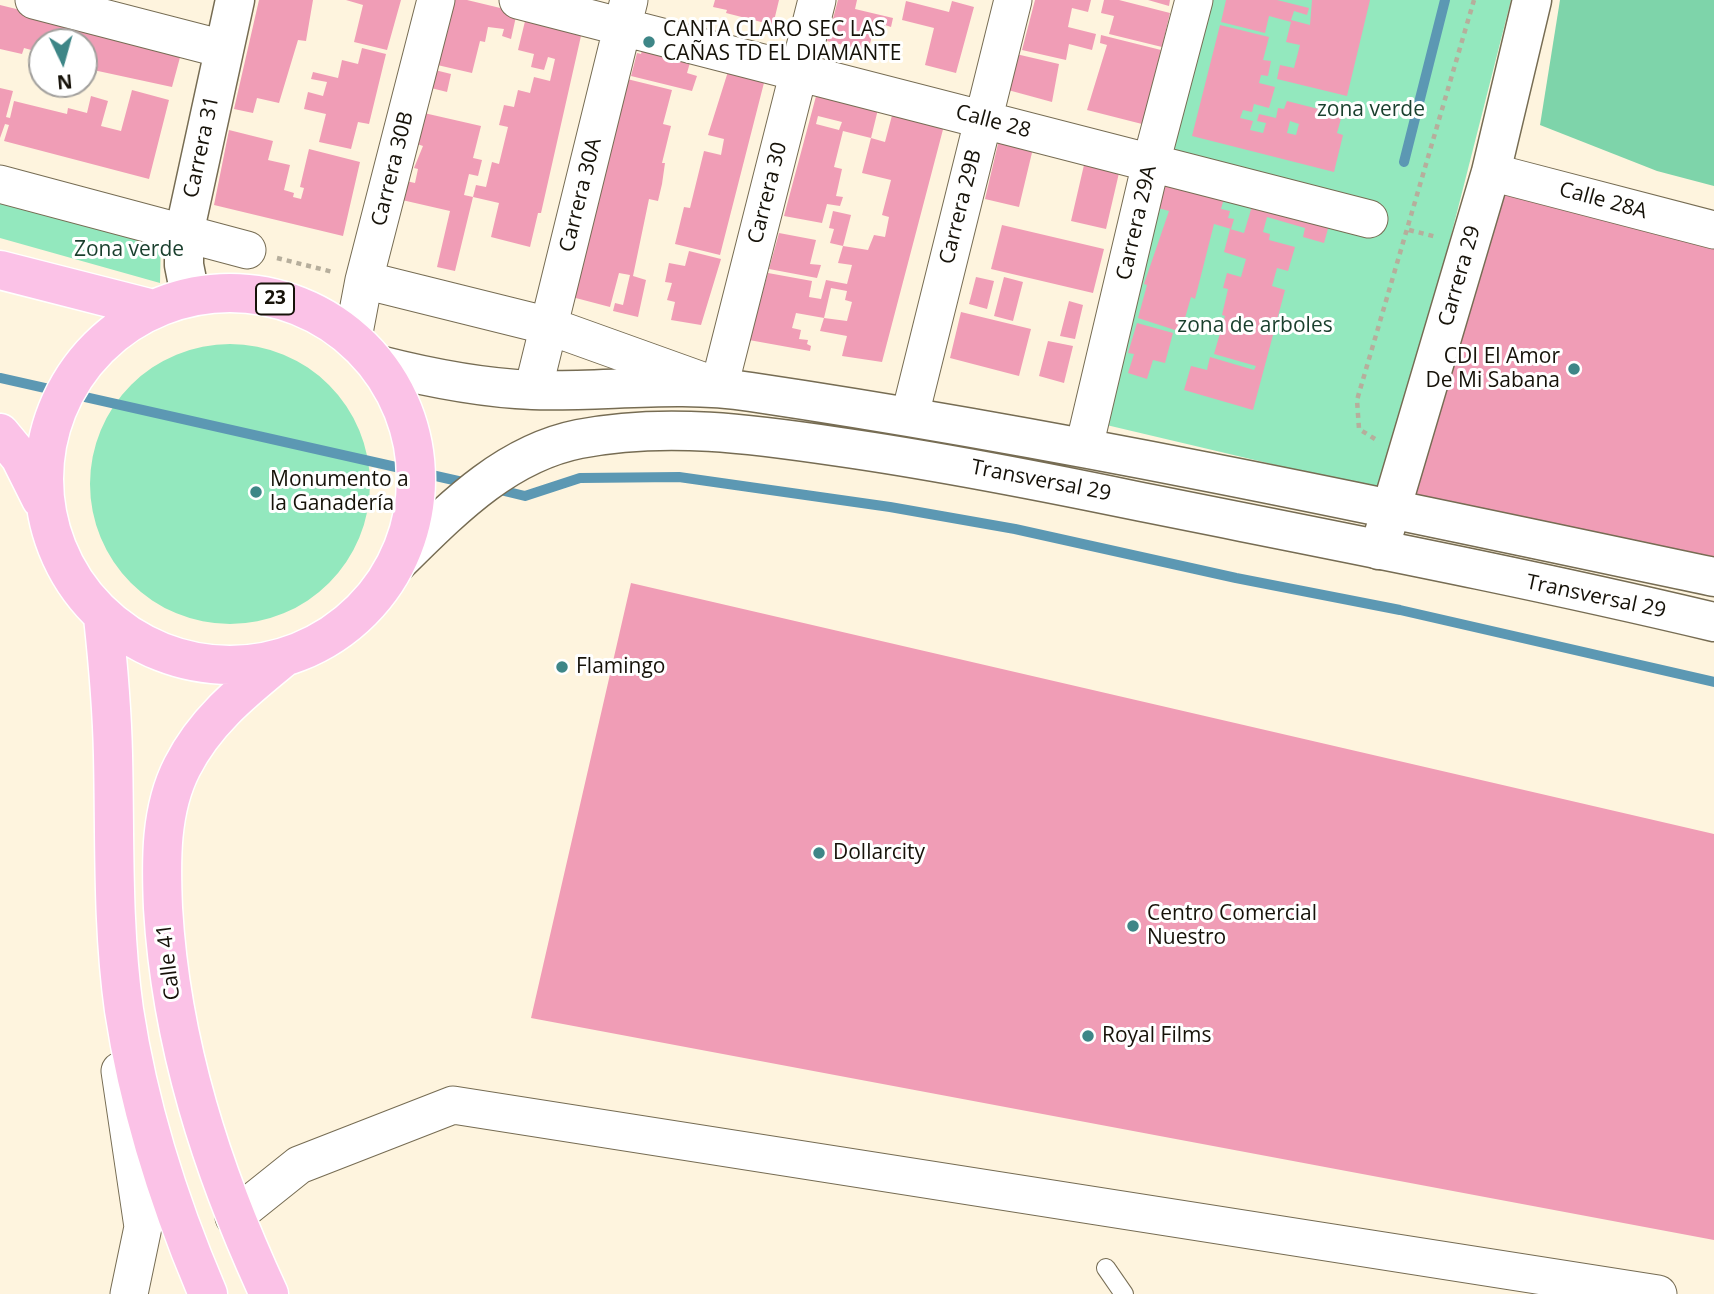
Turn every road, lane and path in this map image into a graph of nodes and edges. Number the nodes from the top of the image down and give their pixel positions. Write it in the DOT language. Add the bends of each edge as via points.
graph roads {
  1 [pos="34,0"];
  2 [pos="235,0"];
  3 [pos="436,0"];
  4 [pos="518,0"];
  5 [pos="817,0"];
  6 [pos="1013,0"];
  7 [pos="1194,0"];
  8 [pos="1474,0"];
  9 [pos="1532,0"];
  10 [pos="626,13"];
  11 [pos="223,49"];
  12 [pos="798,72"];
  13 [pos="983,119"];
  14 [pos="1151,163"];
  15 [pos="1491,172"];
  16 [pos="0,184"];
  17 [pos="1369,219"];
  18 [pos="1409,230"];
  19 [pos="1714,230"];
  20 [pos="184,234"];
  21 [pos="1469,244"];
  22 [pos="247,250"];
  23 [pos="0,270"];
  24 [pos="365,280"];
  25 [pos="190,295"];
  26 [pos="153,309"];
  27 [pos="549,326"];
  28 [pos="366,352"];
  29 [pos="719,387"];
  30 [pos="533,390"];
  31 [pos="910,415"];
  32 [pos="0,433"];
  33 [pos="1084,447"];
  34 [pos="1407,459"];
  35 [pos="44,504"];
  36 [pos="1393,509"];
  37 [pos="1379,550"];
  38 [pos="398,562"];
  39 [pos="1714,576"];
  40 [pos="103,617"];
  41 [pos="1714,622"];
  42 [pos="283,657"];
  43 [pos="117,933"];
  44 [pos="234,1217"];
  45 [pos="1106,1268"];
  46 [pos="129,1294"];
  47 [pos="208,1294"];
  48 [pos="269,1294"];
  49 [pos="1124,1294"];
  50 [pos="1658,1294"];
  1 -- 11 [label="street"];
  2 -- 11 [label="main road, Carrera 31"];
  3 -- 24 [label="street, Carrera 30B"];
  4 -- 10 [label="street, Calle 28"];
  5 -- 12 [label="street, Carrera 30"];
  6 -- 13 [label="street, Carrera 29B"];
  7 -- 14 [label="street, Carrera 29A"];
  8 -- 18 [label="path"];
  9 -- 15 [label="main road, Carrera 29"];
  10 -- 12 [label="street, Calle 28"];
  10 -- 27 [label="street, Carrera 30A"];
  11 -- 20 [label="main road, Carrera 31"];
  12 -- 13 [label="street, Calle 28"];
  12 -- 29 [label="street, Carrera 30"];
  13 -- 14 [label="street, Calle 28"];
  13 -- 31 [label="street, Carrera 29B"];
  14 -- 17 [label="street, Calle 28"];
  14 -- 33 [label="street, Carrera 29A"];
  15 -- 19 [label="street, Calle 28A"];
  15 -- 21 [label="main road, Carrera 29"];
  16 -- 20 [label="street"];
  17 -- 18 [label="path"];
  18 -- 21 [label="path"];
  18 -- 34 [label="path" via="1357,400 1359,429"];
  20 -- 22 [label="street"];
  20 -- 25 [label="main road, Carrera 31"];
  21 -- 34 [label="main road, Carrera 29"];
  22 -- 24 [label="path"];
  23 -- 26 [label="highway"];
  24 -- 27 [label="street"];
  24 -- 28 [label="street, Carrera 30B"];
  25 -- 26 [label="highway, 23"];
  25 -- 28 [label="highway, 23" via="264,296 312,311"];
  26 -- 35 [label="highway, 23" via="115,331 83,363 60,400 46,442"];
  27 -- 29 [label="street"];
  27 -- 30 [label="street, Carrera 30A"];
  28 -- 30 [label="main road, Transversal 29" via="453,384"];
  28 -- 38 [label="highway, 23" via="404,410 417,460 414,512"];
  29 -- 30 [label="main road, Transversal 29"];
  29 -- 31 [label="main road, Transversal 29"];
  31 -- 33 [label="main road, Transversal 29"];
  32 -- 35 [label="highway, 23" via="20,457"];
  33 -- 36 [label="main road, Transversal 29"];
  34 -- 36 [label="main road, Carrera 29"];
  35 -- 40 [label="highway, 23" via="64,566"];
  36 -- 37 [label="main road, Carrera 29"];
  36 -- 39 [label="main road, Transversal 29"];
  37 -- 38 [label="main road, Transversal 29" via="949,463 740,432 650,431 576,440 519,461 475,490"];
  37 -- 41 [label="main road, Transversal 29"];
  38 -- 42 [label="highway, 23" via="378,594 351,621 319,643"];
  40 -- 42 [label="highway, 23" via="138,641 188,661 241,664"];
  40 -- 43 [label="highway" via="113,755"];
  42 -- 44 [label="highway, Calle 41" via="232,700 202,734 181,768 166,814 161,865 178,1034"];
  43 -- 46 [label="street" via="107,998 143,1227"];
  43 -- 47 [label="highway" via="124,1008 142,1106 181,1231"];
  44 -- 48 [label="highway, Calle 41"];
  44 -- 50 [label="street" via="299,1165 453,1105"];
  45 -- 49 [label="lane"];
}
